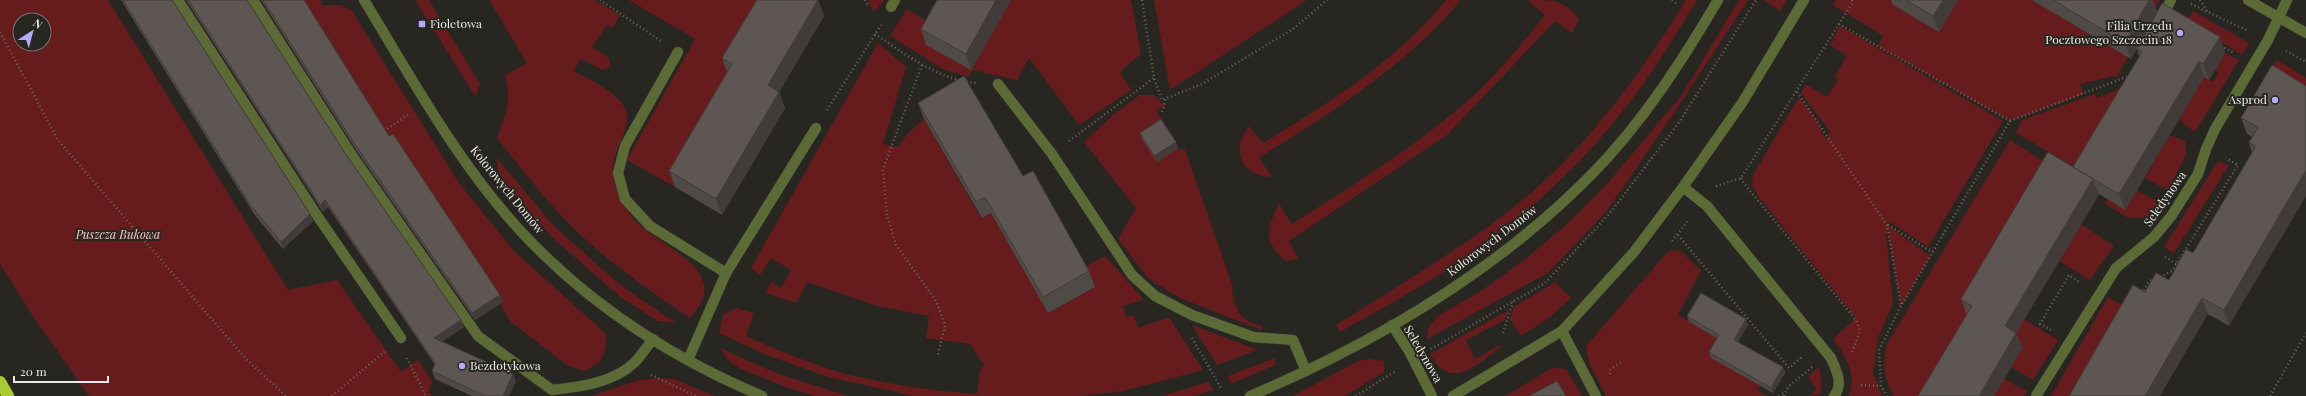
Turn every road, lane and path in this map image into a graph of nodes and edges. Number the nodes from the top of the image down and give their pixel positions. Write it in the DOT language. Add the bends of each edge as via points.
graph roads {
  1 [pos="178,0"];
  2 [pos="253,0"];
  3 [pos="364,0"];
  4 [pos="600,0"];
  5 [pos="1142,0"];
  6 [pos="1327,0"];
  7 [pos="1672,0"];
  8 [pos="1718,0"];
  9 [pos="1756,0"];
  10 [pos="1804,0"];
  11 [pos="1852,0"];
  12 [pos="2171,0"];
  13 [pos="2200,0"];
  14 [pos="2248,0"];
  15 [pos="2287,0"];
  16 [pos="2188,2"];
  17 [pos="1676,3"];
  18 [pos="2208,12"];
  19 [pos="884,19"];
  20 [pos="2279,19"];
  21 [pos="1839,24"];
  22 [pos="2156,28"];
  23 [pos="0,32"];
  24 [pos="875,34"];
  25 [pos="2306,34"];
  26 [pos="2268,40"];
  27 [pos="2221,45"];
  28 [pos="678,52"];
  29 [pos="2306,62"];
  30 [pos="922,65"];
  31 [pos="2254,65"];
  32 [pos="2129,76"];
  33 [pos="1154,78"];
  34 [pos="998,84"];
  35 [pos="1797,92"];
  36 [pos="1167,98"];
  37 [pos="827,110"];
  38 [pos="1162,112"];
  39 [pos="2010,121"];
  40 [pos="816,128"];
  41 [pos="1052,154"];
  42 [pos="2228,159"];
  43 [pos="1741,178"];
  44 [pos="1683,187"];
  45 [pos="1714,187"];
  46 [pos="1888,225"];
  47 [pos="1678,235"];
  48 [pos="1932,252"];
  49 [pos="2170,259"];
  50 [pos="2177,264"];
  51 [pos="726,273"];
  52 [pos="2098,294"];
  53 [pos="2139,299"];
  54 [pos="1513,302"];
  55 [pos="1901,306"];
  56 [pos="1856,320"];
  57 [pos="2040,324"];
  58 [pos="1392,325"];
  59 [pos="1562,331"];
  60 [pos="1503,333"];
  61 [pos="2306,333"];
  62 [pos="1191,336"];
  63 [pos="401,338"];
  64 [pos="653,339"];
  65 [pos="1428,350"];
  66 [pos="938,355"];
  67 [pos="1829,355"];
  68 [pos="688,360"];
  69 [pos="633,364"];
  70 [pos="1789,368"];
  71 [pos="1398,370"];
  72 [pos="1306,371"];
  73 [pos="0,382"];
  74 [pos="1221,388"];
  75 [pos="1786,392"];
  76 [pos="8,396"];
  77 [pos="286,396"];
  78 [pos="332,396"];
  79 [pos="426,396"];
  80 [pos="696,396"];
  81 [pos="762,396"];
  82 [pos="1250,396"];
  83 [pos="1356,396"];
  84 [pos="1432,396"];
  85 [pos="1453,396"];
  86 [pos="1596,396"];
  87 [pos="1779,396"];
  88 [pos="1784,396"];
  89 [pos="1834,396"];
  90 [pos="1887,396"];
  91 [pos="2036,396"];
  92 [pos="2270,396"];
  1 -- 63 [label="street" via="314,211"];
  2 -- 69 [label="street" via="351,154 478,336 552,390 578,387 611,378"];
  3 -- 64 [label="street, Kolorowych Domów" via="457,148 487,190 529,240 608,310"];
  4 -- 28 [label="path"];
  5 -- 33 [label="path"];
  6 -- 36 [label="path" via="1293,29 1202,84"];
  7 -- 17 [label="path"];
  8 -- 58 [label="street, Kolorowych Domów" via="1647,110 1594,172 1509,248"];
  9 -- 54 [label="path" via="1678,124 1610,213 1545,283"];
  10 -- 44 [label="street" via="1742,103"];
  11 -- 21 [label="path" via="1854,2"];
  12 -- 22 [label="street"];
  13 -- 18 [label="path"];
  14 -- 20 [label="street"];
  15 -- 20 [label="street, Seledynowa"];
  16 -- 18 [label="path"];
  18 -- 26 [label="path"];
  19 -- 24 [label="path"];
  20 -- 25 [label="street"];
  20 -- 26 [label="street, Seledynowa"];
  21 -- 35 [label="path"];
  21 -- 39 [label="path"];
  23 -- 77 [label="path" via="58,140 246,359"];
  24 -- 30 [label="path"];
  24 -- 37 [label="path"];
  26 -- 29 [label="path"];
  26 -- 31 [label="street, Seledynowa"];
  27 -- 31 [label="path"];
  28 -- 51 [label="street" via="625,146 618,173 625,199 650,226"];
  30 -- 34 [label="path" via="965,82"];
  30 -- 66 [label="path" via="883,169 887,216 896,245 936,302 945,325"];
  31 -- 52 [label="street, Seledynowa" via="2215,129 2198,174 2172,215 2154,238 2116,268"];
  32 -- 39 [label="path"];
  33 -- 36 [label="path" via="1162,100"];
  33 -- 41 [label="path"];
  34 -- 41 [label="street"];
  35 -- 43 [label="path"];
  35 -- 46 [label="path"];
  36 -- 38 [label="path"];
  39 -- 48 [label="path"];
  40 -- 51 [label="street"];
  41 -- 72 [label="street" via="1132,276 1155,296 1192,315 1253,337 1293,340"];
  42 -- 50 [label="path" via="2238,165"];
  43 -- 45 [label="path"];
  43 -- 56 [label="path"];
  44 -- 59 [label="street" via="1634,252"];
  44 -- 67 [label="street" via="1707,206"];
  46 -- 48 [label="path"];
  46 -- 55 [label="path"];
  47 -- 70 [label="path"];
  48 -- 55 [label="path"];
  49 -- 50 [label="path"];
  50 -- 53 [label="path" via="2172,272 2149,281"];
  51 -- 68 [label="street"];
  52 -- 57 [label="path" via="2069,276"];
  52 -- 91 [label="street, Seledynowa"];
  54 -- 60 [label="path"];
  54 -- 65 [label="path"];
  55 -- 90 [label="path" via="1879,350 1881,386"];
  58 -- 72 [label="street, Kolorowych Domów"];
  58 -- 84 [label="street, Seledynowa" via="1409,351"];
  59 -- 85 [label="street"];
  59 -- 86 [label="street"];
  61 -- 92 [label="path"];
  62 -- 74 [label="path"];
  63 -- 78 [label="path"];
  63 -- 79 [label="path" via="410,367"];
  64 -- 68 [label="street, Kolorowych Domów"];
  64 -- 69 [label="street"];
  67 -- 75 [label="path" via="1788,387"];
  67 -- 89 [label="street" via="1838,377 1839,391"];
  68 -- 81 [label="street, Kolorowych Domów" via="732,384"];
  69 -- 80 [label="path" via="656,378"];
  71 -- 83 [label="path"];
  72 -- 82 [label="street, Kolorowych Domów"];
  73 -- 76 [label="highway"];
  75 -- 87 [label="path"];
  75 -- 88 [label="path"];
}
